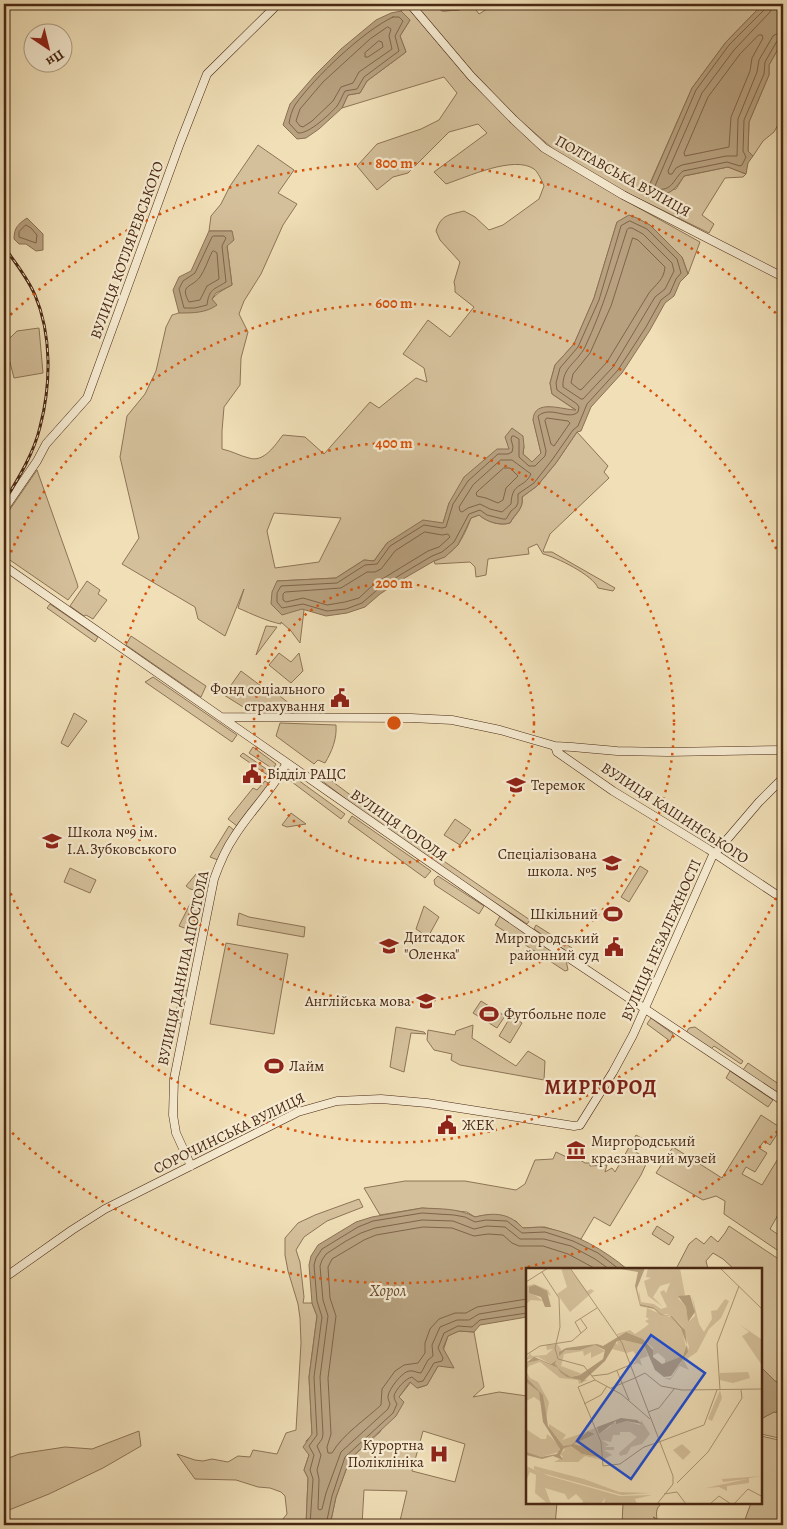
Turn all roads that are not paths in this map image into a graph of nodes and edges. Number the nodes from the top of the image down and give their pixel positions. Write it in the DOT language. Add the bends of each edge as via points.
graph roads {
  1 [pos="278,4"];
  2 [pos="410,4"];
  3 [pos="783,277"];
  4 [pos="4,510"];
  5 [pos="4,566"];
  6 [pos="220,717"];
  7 [pos="555,746"];
  8 [pos="783,750"];
  9 [pos="286,764"];
  10 [pos="783,778"];
  11 [pos="715,853"];
  12 [pos="783,899"];
  13 [pos="645,1010"];
  14 [pos="782,1099"];
  15 [pos="580,1125"];
  16 [pos="191,1166"];
  17 [pos="4,1278"];
  1 -- 4 [label="street, ВУЛИЦЯ КОТЛЯРЕВСЬКОГО" via="207,74 87,398 46,444"];
  2 -- 3 [label="street, ПОЛТАВСЬКА ВУЛИЦЯ" via="471,76 544,148 623,195"];
  5 -- 6 [label="street, ВУЛИЦЯ ГОГОЛЯ"];
  6 -- 7 [label="street" via="442,720 500,730"];
  6 -- 9 [label="street, ВУЛИЦЯ ГОГОЛЯ"];
  7 -- 8 [label="street" via="628,751"];
  7 -- 11 [label="street, ВУЛИЦЯ КАШИНСЬКОГО" via="556,752 613,791"];
  9 -- 13 [label="street, ВУЛИЦЯ ГОГОЛЯ"];
  9 -- 16 [label="street, ВУЛИЦЯ ДАНИЛА АПОСТОЛА" via="234,837 214,879 174,1078 176,1133"];
  10 -- 11 [label="street, ВУЛИЦЯ НЕЗАЛЕЖНОСТІ"];
  11 -- 12 [label="street, ВУЛИЦЯ КАШИНСЬКОГО"];
  11 -- 13 [label="street, ВУЛИЦЯ НЕЗАЛЕЖНОСТІ"];
  13 -- 14 [label="street, ВУЛИЦЯ ГОГОЛЯ"];
  13 -- 15 [label="street, ВУЛИЦЯ НЕЗАЛЕЖНОСТІ" via="634,1035"];
  15 -- 16 [label="street, СОРОЧИНСЬКА ВУЛИЦЯ" via="427,1103 381,1099 337,1101 298,1112"];
  16 -- 17 [label="street, СОРОЧИНСЬКА ВУЛИЦЯ" via="105,1209"];
}
